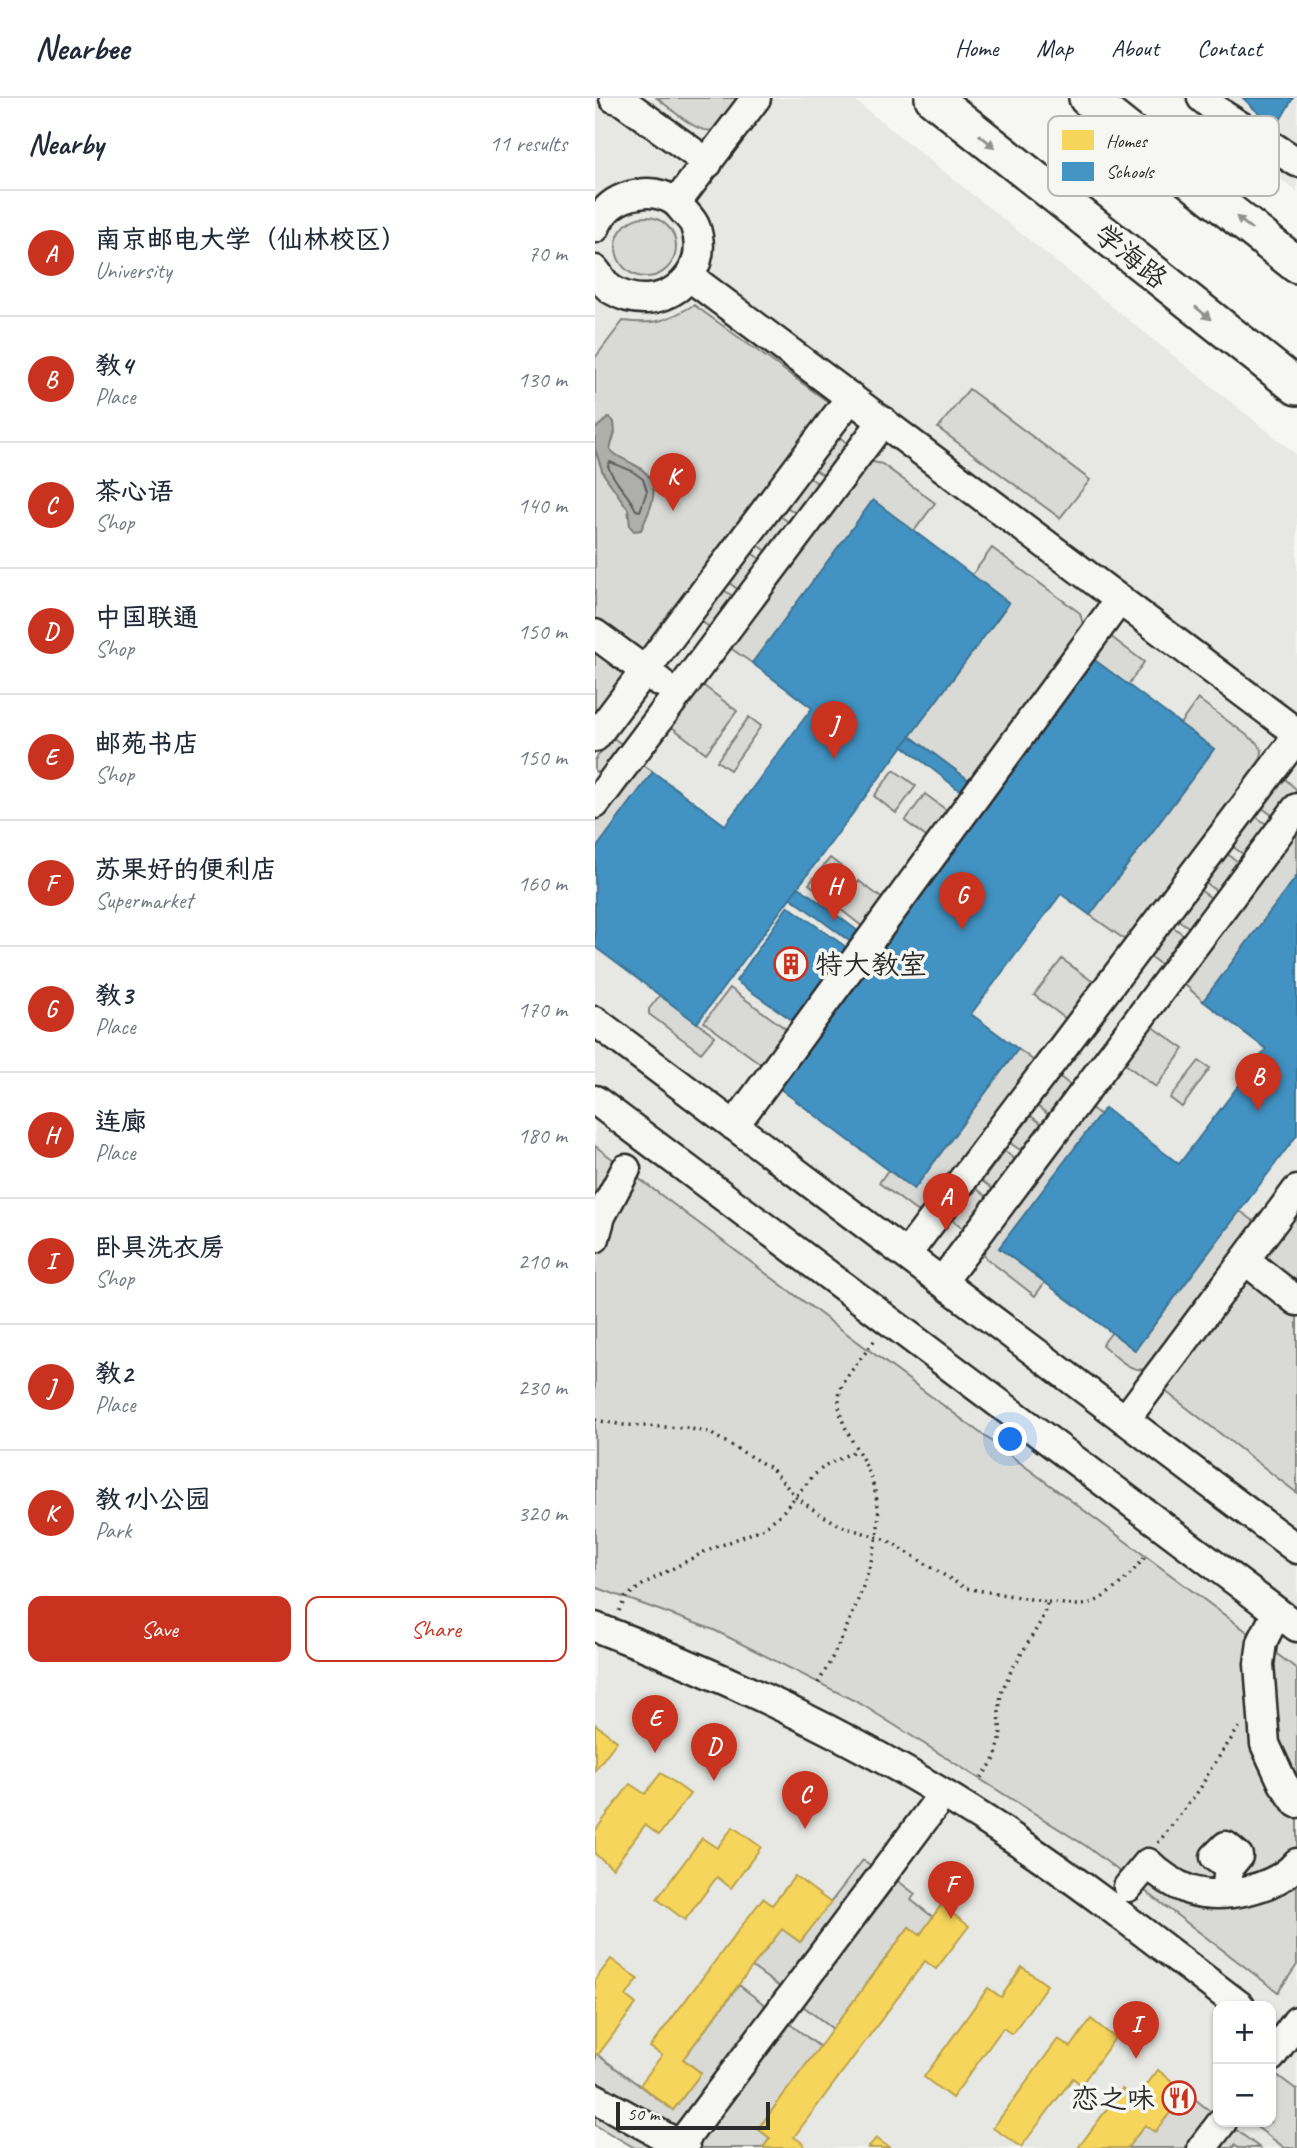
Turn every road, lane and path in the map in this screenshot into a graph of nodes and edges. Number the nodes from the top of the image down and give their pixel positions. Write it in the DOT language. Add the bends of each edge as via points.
graph roads {
  1 [pos="614,98"];
  2 [pos="643,98"];
  3 [pos="756,98"];
  4 [pos="933,98"];
  5 [pos="1087,98"];
  6 [pos="1202,98"];
  7 [pos="1110,116"];
  8 [pos="1225,116"];
  9 [pos="1279,151"];
  10 [pos="712,158"];
  11 [pos="1297,162"];
  12 [pos="1048,189"];
  13 [pos="1056,196"];
  14 [pos="1210,196"];
  15 [pos="677,202"];
  16 [pos="597,217"];
  17 [pos="1297,265"];
  18 [pos="690,277"];
  19 [pos="600,289"];
  20 [pos="1297,387"];
  21 [pos="851,397"];
  22 [pos="883,421"];
  23 [pos="1120,599"];
  24 [pos="595,634"];
  25 [pos="645,671"];
  26 [pos="676,694"];
  27 [pos="1297,735"];
  28 [pos="595,737"];
  29 [pos="595,804"];
  30 [pos="1297,808"];
  31 [pos="595,1021"];
  32 [pos="595,1100"];
  33 [pos="734,1126"];
  34 [pos="626,1169"];
  35 [pos="1297,1190"];
  36 [pos="595,1238"];
  37 [pos="906,1255"];
  38 [pos="1245,1260"];
  39 [pos="942,1282"];
  40 [pos="1297,1301"];
  41 [pos="888,1320"];
  42 [pos="595,1420"];
  43 [pos="1125,1420"];
  44 [pos="857,1450"];
  45 [pos="796,1497"];
  46 [pos="878,1536"];
  47 [pos="1297,1549"];
  48 [pos="1145,1557"];
  49 [pos="1048,1602"];
  50 [pos="1287,1620"];
  51 [pos="598,1628"];
  52 [pos="818,1683"];
  53 [pos="1241,1725"];
  54 [pos="980,1779"];
  55 [pos="943,1794"];
  56 [pos="1297,1804"];
  57 [pos="1148,1863"];
  58 [pos="1297,1863"];
  59 [pos="1128,1887"];
  60 [pos="1233,2001"];
  61 [pos="595,2098"];
  62 [pos="1218,2127"];
  63 [pos="683,2146"];
  64 [pos="1202,2148"];
  1 -- 10 [label="street"];
  2 -- 10 [label="street"];
  3 -- 10 [label="street"];
  4 -- 12 [label="main road, 学海路, one-way"];
  7 -- 5 [label="main road, one-way"];
  6 -- 8 [label="street"];
  9 -- 11 [label="street"];
  10 -- 15 [label="street"];
  13 -- 20 [label="main road, 学海路, one-way"];
  17 -- 14 [label="main road, one-way"];
  15 -- 16 [label="street" via="651,192 623,196"];
  15 -- 18 [label="street" via="695,225 699,253"];
  18 -- 19 [label="street" via="666,297 638,301"];
  18 -- 21 [label="street"];
  21 -- 22 [label="street"];
  21 -- 25 [label="street"];
  22 -- 23 [label="street"];
  22 -- 26 [label="street"];
  23 -- 27 [label="street"];
  23 -- 33 [label="street"];
  24 -- 25 [label="street"];
  25 -- 26 [label="street"];
  25 -- 28 [label="street"];
  26 -- 29 [label="street"];
  27 -- 37 [label="street"];
  30 -- 39 [label="street"];
  31 -- 33 [label="street"];
  32 -- 41 [label="street"];
  33 -- 37 [label="street"];
  34 -- 36 [label="street" via="601,1216"];
  35 -- 38 [label="street"];
  37 -- 39 [label="street"];
  38 -- 40 [label="street"];
  38 -- 43 [label="street"];
  39 -- 43 [label="street"];
  41 -- 44 [label="path" via="843,1384 839,1402 843,1426"];
  41 -- 50 [label="street"];
  42 -- 45 [label="path" via="708,1432 772,1469"];
  43 -- 47 [label="street"];
  44 -- 45 [label="path" via="826,1465"];
  44 -- 46 [label="path" via="872,1481"];
  45 -- 46 [label="path" via="844,1527"];
  45 -- 51 [label="path" via="762,1529 645,1583"];
  46 -- 49 [label="path" via="965,1588"];
  46 -- 52 [label="path" via="836,1654"];
  48 -- 49 [label="path" via="1129,1577 1089,1604"];
  49 -- 54 [label="path" via="1001,1693 1001,1736 995,1759"];
  50 -- 56 [label="street" via="1262,1642 1259,1664 1265,1744"];
  51 -- 55 [label="street" via="765,1698"];
  53 -- 57 [label="path"];
  55 -- 60 [label="street" via="1020,1842"];
  55 -- 63 [label="street"];
  57 -- 58 [label="street" via="1191,1890 1227,1880 1256,1889"];
  57 -- 59 [label="street"];
  61 -- 63 [label="street"];
  62 -- 64 [label="street"];
}
